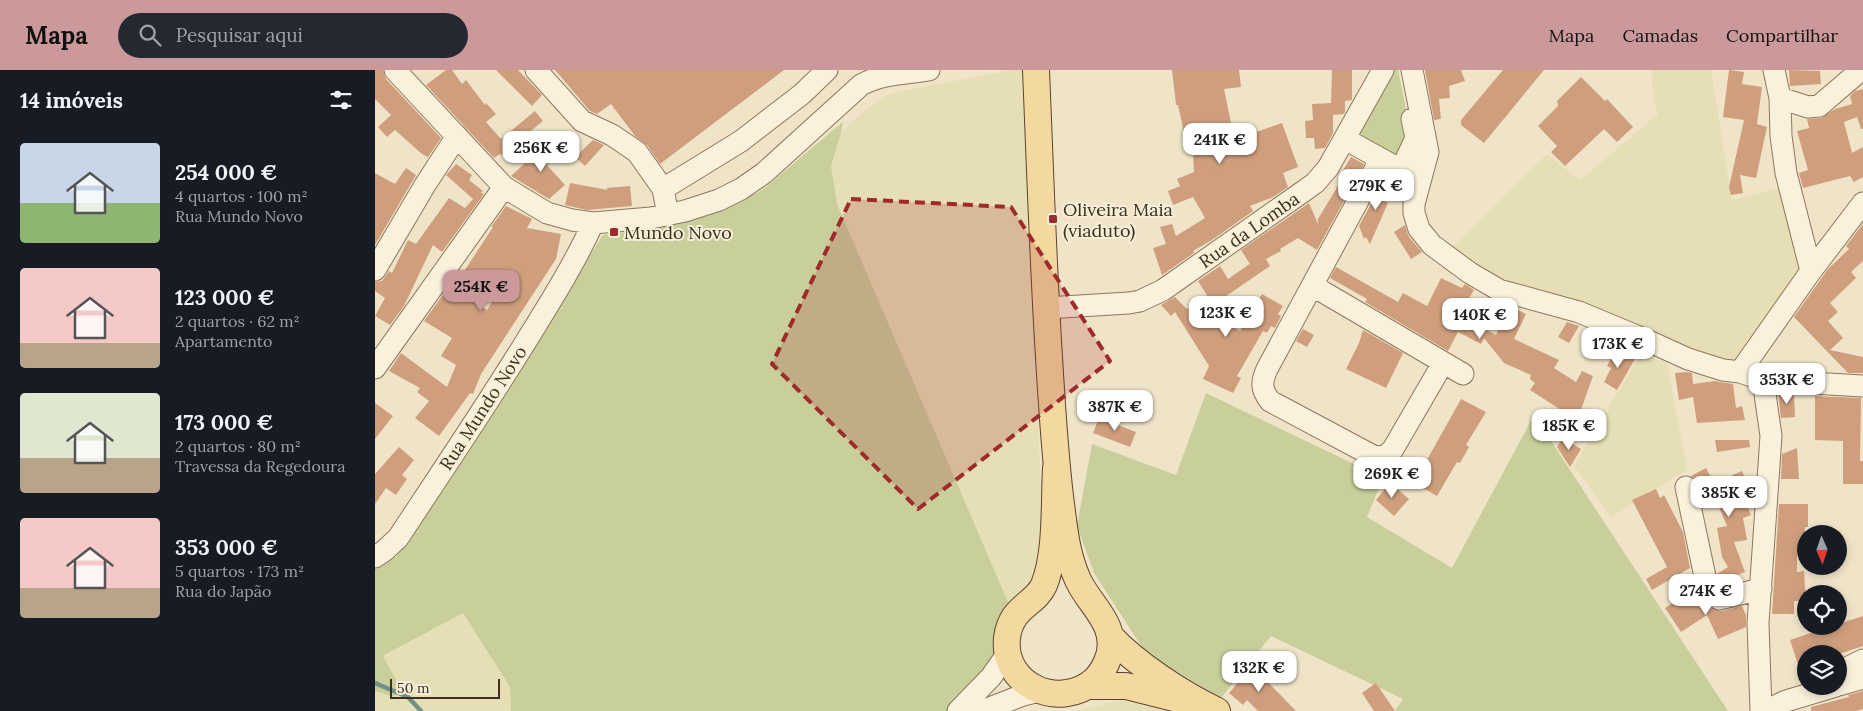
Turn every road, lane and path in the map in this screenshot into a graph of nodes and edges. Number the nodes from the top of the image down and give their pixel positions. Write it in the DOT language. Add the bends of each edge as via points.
graph roads {
  1 [pos="395,70"];
  2 [pos="536,70"];
  3 [pos="827,70"];
  4 [pos="1036,70"];
  5 [pos="1383,70"];
  6 [pos="1403,70"];
  7 [pos="1412,70"];
  8 [pos="1774,70"];
  9 [pos="1861,70"];
  10 [pos="925,71"];
  11 [pos="886,73"];
  12 [pos="1780,98"];
  13 [pos="457,136"];
  14 [pos="1345,139"];
  15 [pos="1380,160"];
  16 [pos="503,186"];
  17 [pos="663,189"];
  18 [pos="1863,203"];
  19 [pos="668,215"];
  20 [pos="593,223"];
  21 [pos="375,270"];
  22 [pos="1811,271"];
  23 [pos="1313,286"];
  24 [pos="1046,308"];
  25 [pos="1443,363"];
  26 [pos="375,368"];
  27 [pos="1739,372"];
  28 [pos="1463,374"];
  29 [pos="1763,380"];
  30 [pos="1863,386"];
  31 [pos="1056,468"];
  32 [pos="1686,487"];
  33 [pos="375,557"];
  34 [pos="1761,589"];
  35 [pos="1032,598"];
  36 [pos="1091,603"];
  37 [pos="1110,636"];
  38 [pos="1008,653"];
  39 [pos="1863,660"];
  40 [pos="1847,668"];
  41 [pos="1863,678"];
  42 [pos="1847,683"];
  43 [pos="1089,686"];
  44 [pos="1797,690"];
  45 [pos="1039,691"];
  46 [pos="1806,695"];
  47 [pos="1213,709"];
  48 [pos="958,711"];
  49 [pos="982,711"];
  50 [pos="1764,711"];
  1 -- 13 [label="street"];
  2 -- 17 [label="street" via="583,121 637,152"];
  3 -- 17 [label="street" via="803,94 741,141"];
  4 -- 24 [label="main road"];
  5 -- 14 [label="street, Rua da Lomba"];
  6 -- 15 [label="street" via="1416,138 1401,170"];
  7 -- 27 [label="street" via="1427,152 1426,165 1415,195 1414,213 1419,229 1432,245 1499,290 1579,312 1688,359"];
  8 -- 12 [label="street"];
  9 -- 12 [label="street" via="1819,106 1801,105"];
  10 -- 11 [label="street"];
  11 -- 19 [label="street" via="861,85 764,173 741,189 719,200"];
  12 -- 22 [label="street" via="1785,173"];
  13 -- 16 [label="street"];
  13 -- 21 [label="street"];
  14 -- 15 [label="street"];
  14 -- 24 [label="street, Rua da Lomba" via="1328,168 1315,182 1163,290 1129,303"];
  15 -- 23 [label="street"];
  16 -- 20 [label="street" via="547,212"];
  16 -- 26 [label="street"];
  17 -- 19 [label="street"];
  18 -- 22 [label="street"];
  19 -- 20 [label="street"];
  20 -- 33 [label="street, Rua Mundo Novo" via="552,300 494,393 398,538"];
  22 -- 27 [label="street"];
  23 -- 25 [label="street"];
  23 -- 25 [label="street" via="1262,381 1264,393 1270,401 1375,457 1386,456"];
  24 -- 31 [label="main road"];
  25 -- 28 [label="street"];
  27 -- 29 [label="street"];
  29 -- 30 [label="street"];
  29 -- 34 [label="street" via="1771,436"];
  31 -- 35 [label="main road" via="1050,565 1042,589"];
  31 -- 36 [label="main road" via="1070,562"];
  32 -- 34 [label="street" via="1707,586 1712,596 1719,599"];
  34 -- 50 [label="street" via="1758,623"];
  35 -- 36 [label="main road" via="1062,592 1078,595"];
  35 -- 38 [label="main road" via="1011,622 1007,637"];
  36 -- 37 [label="main road" via="1101,612"];
  37 -- 43 [label="main road" via="1107,664"];
  37 -- 47 [label="main road" via="1125,652"];
  38 -- 45 [label="main road" via="1014,669"];
  38 -- 48 [label="street" via="991,677"];
  39 -- 40 [label="street"];
  41 -- 42 [label="street"];
  43 -- 45 [label="main road" via="1065,694"];
  43 -- 47 [label="main road" via="1126,686"];
  44 -- 50 [label="street"];
  45 -- 49 [label="street"];
  46 -- 50 [label="street"];
}
